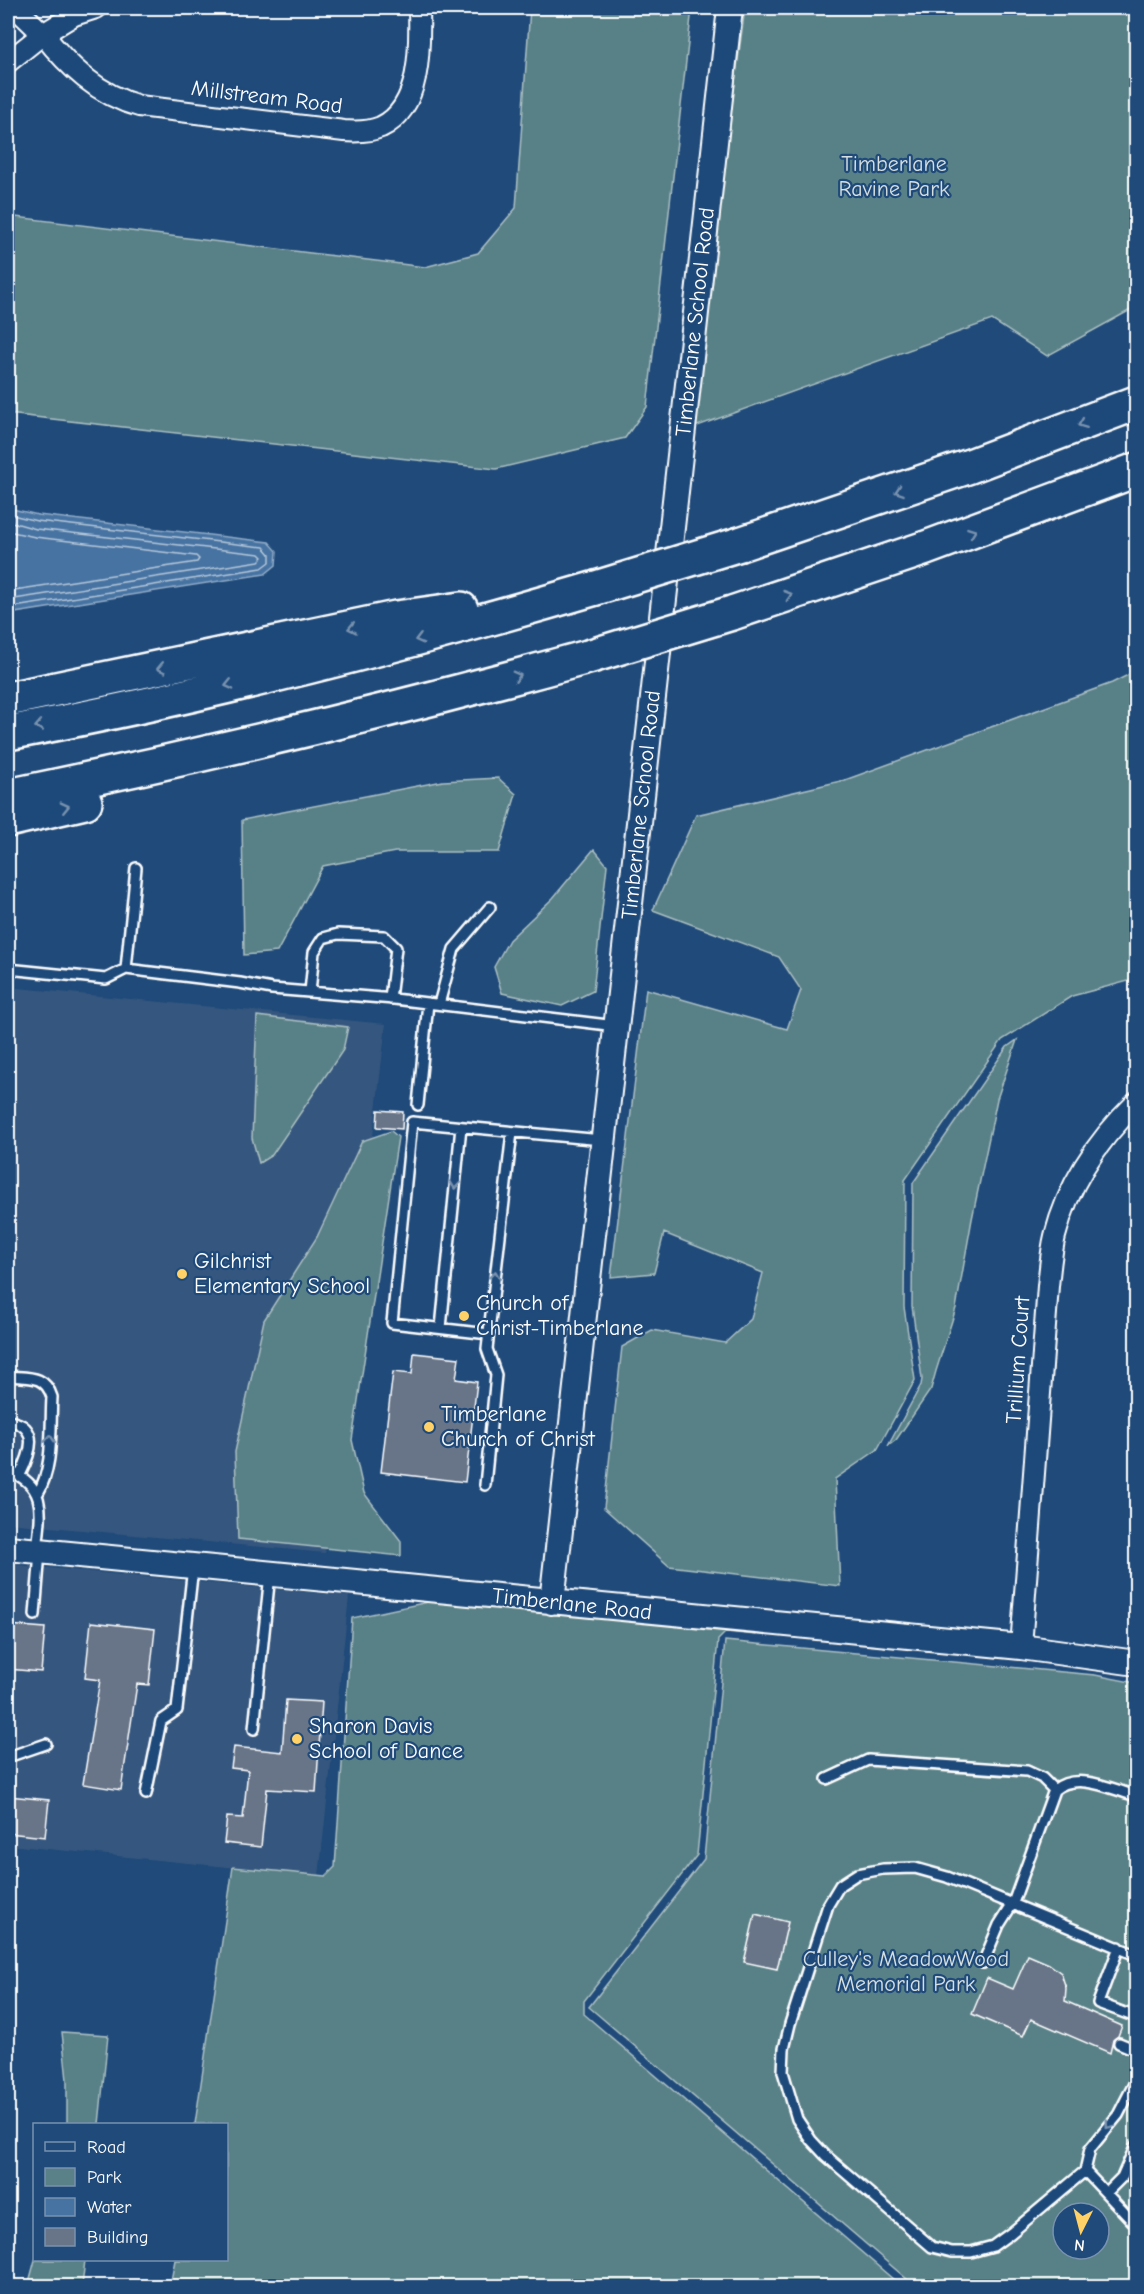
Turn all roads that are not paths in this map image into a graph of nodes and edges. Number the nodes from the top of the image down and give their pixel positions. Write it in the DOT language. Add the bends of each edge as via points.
graph roads {
  1 [pos="16,8"];
  2 [pos="96,8"];
  3 [pos="418,8"];
  4 [pos="729,8"];
  5 [pos="43,34"];
  6 [pos="8,62"];
  7 [pos="1137,403"];
  8 [pos="1137,470"];
  9 [pos="596,588"];
  10 [pos="460,692"];
  11 [pos="8,699"];
  12 [pos="8,733"];
  13 [pos="8,796"];
  14 [pos="8,820"];
  15 [pos="136,868"];
  16 [pos="490,907"];
  17 [pos="8,969"];
  18 [pos="126,969"];
  19 [pos="310,992"];
  20 [pos="390,999"];
  21 [pos="428,1003"];
  22 [pos="439,1004"];
  23 [pos="616,1026"];
  24 [pos="1137,1103"];
  25 [pos="418,1104"];
  26 [pos="461,1127"];
  27 [pos="512,1132"];
  28 [pos="604,1140"];
  29 [pos="441,1328"];
  30 [pos="489,1334"];
  31 [pos="8,1376"];
  32 [pos="8,1421"];
  33 [pos="8,1472"];
  34 [pos="20,1475"];
  35 [pos="485,1485"];
  36 [pos="37,1495"];
  37 [pos="8,1548"];
  38 [pos="38,1551"];
  39 [pos="193,1566"];
  40 [pos="270,1574"];
  41 [pos="552,1602"];
  42 [pos="35,1615"];
  43 [pos="1022,1647"];
  44 [pos="1137,1663"];
  45 [pos="254,1730"];
  46 [pos="46,1744"];
  47 [pos="8,1757"];
  48 [pos="826,1779"];
  49 [pos="1054,1790"];
  50 [pos="146,1794"];
  51 [pos="1137,1796"];
  52 [pos="1012,1903"];
  53 [pos="1119,1947"];
  54 [pos="1137,1955"];
  55 [pos="983,1963"];
  56 [pos="1137,2014"];
  57 [pos="1119,2043"];
  58 [pos="1137,2050"];
  59 [pos="1137,2080"];
  60 [pos="1137,2145"];
  61 [pos="1085,2171"];
  62 [pos="1106,2193"];
  63 [pos="1137,2225"];
  1 -- 5 [label="street, Millstream Road"];
  2 -- 5 [label="street" via="74,15"];
  3 -- 5 [label="street, Millstream Road" via="411,91 391,121 366,132 122,102 82,76"];
  4 -- 23 [label="street, Timberlane School Road"];
  5 -- 6 [label="street"];
  7 -- 9 [label="highway, one-way, bridge" via="959,470"];
  10 -- 8 [label="highway, one-way, bridge" via="732,613"];
  9 -- 11 [label="highway, one-way" via="396,618"];
  9 -- 12 [label="highway, one-way" via="276,675"];
  10 -- 13 [label="highway" via="256,743"];
  14 -- 10 [label="highway, one-way" via="227,766"];
  15 -- 18 [label="lane"];
  16 -- 22 [label="lane" via="454,950"];
  17 -- 18 [label="lane" via="106,979"];
  18 -- 19 [label="lane"];
  19 -- 20 [label="lane"];
  19 -- 20 [label="lane" via="314,952 323,938 338,934 384,936 396,948"];
  20 -- 21 [label="lane"];
  21 -- 22 [label="lane"];
  21 -- 25 [label="lane"];
  22 -- 23 [label="lane"];
  23 -- 28 [label="street, Timberlane School Road"];
  24 -- 43 [label="street, Trillium Court" via="1089,1158 1055,1235"];
  26 -- 27 [label="lane"];
  26 -- 29 [label="lane, one-way"];
  26 -- 29 [label="lane" via="412,1122 392,1323"];
  27 -- 28 [label="lane"];
  30 -- 27 [label="lane, one-way"];
  28 -- 41 [label="street, Timberlane School Road"];
  29 -- 30 [label="lane"];
  30 -- 35 [label="lane" via="487,1349 496,1375"];
  36 -- 31 [label="lane, one-way" via="48,1468 52,1397 41,1379"];
  32 -- 34 [label="lane" via="17,1422 32,1442"];
  33 -- 34 [label="lane"];
  34 -- 36 [label="lane" via="34,1486"];
  36 -- 38 [label="lane"];
  37 -- 38 [label="street, Timberlane Road"];
  38 -- 39 [label="street, Timberlane Road"];
  38 -- 42 [label="lane"];
  39 -- 40 [label="street, Timberlane Road"];
  39 -- 50 [label="lane" via="177,1710 161,1721"];
  40 -- 41 [label="street, Timberlane Road"];
  40 -- 45 [label="lane"];
  41 -- 43 [label="street, Timberlane Road"];
  43 -- 44 [label="street, Timberlane Road"];
  46 -- 47 [label="lane"];
  48 -- 49 [label="lane" via="868,1760 1027,1771"];
  49 -- 51 [label="lane" via="1075,1781"];
  49 -- 52 [label="lane"];
  52 -- 53 [label="lane"];
  52 -- 55 [label="lane"];
  52 -- 61 [label="lane" via="915,1868 857,1874 840,1885 828,1905 790,2024 783,2072 789,2097 797,2119 825,2155 932,2247 971,2252 993,2246"];
  53 -- 54 [label="lane"];
  53 -- 56 [label="lane" via="1098,2003 1133,2016"];
  57 -- 58 [label="lane"];
  59 -- 61 [label="lane, one-way" via="1118,2115 1090,2149"];
  60 -- 62 [label="lane" via="1122,2177"];
  61 -- 62 [label="lane"];
  62 -- 63 [label="lane"];
}
